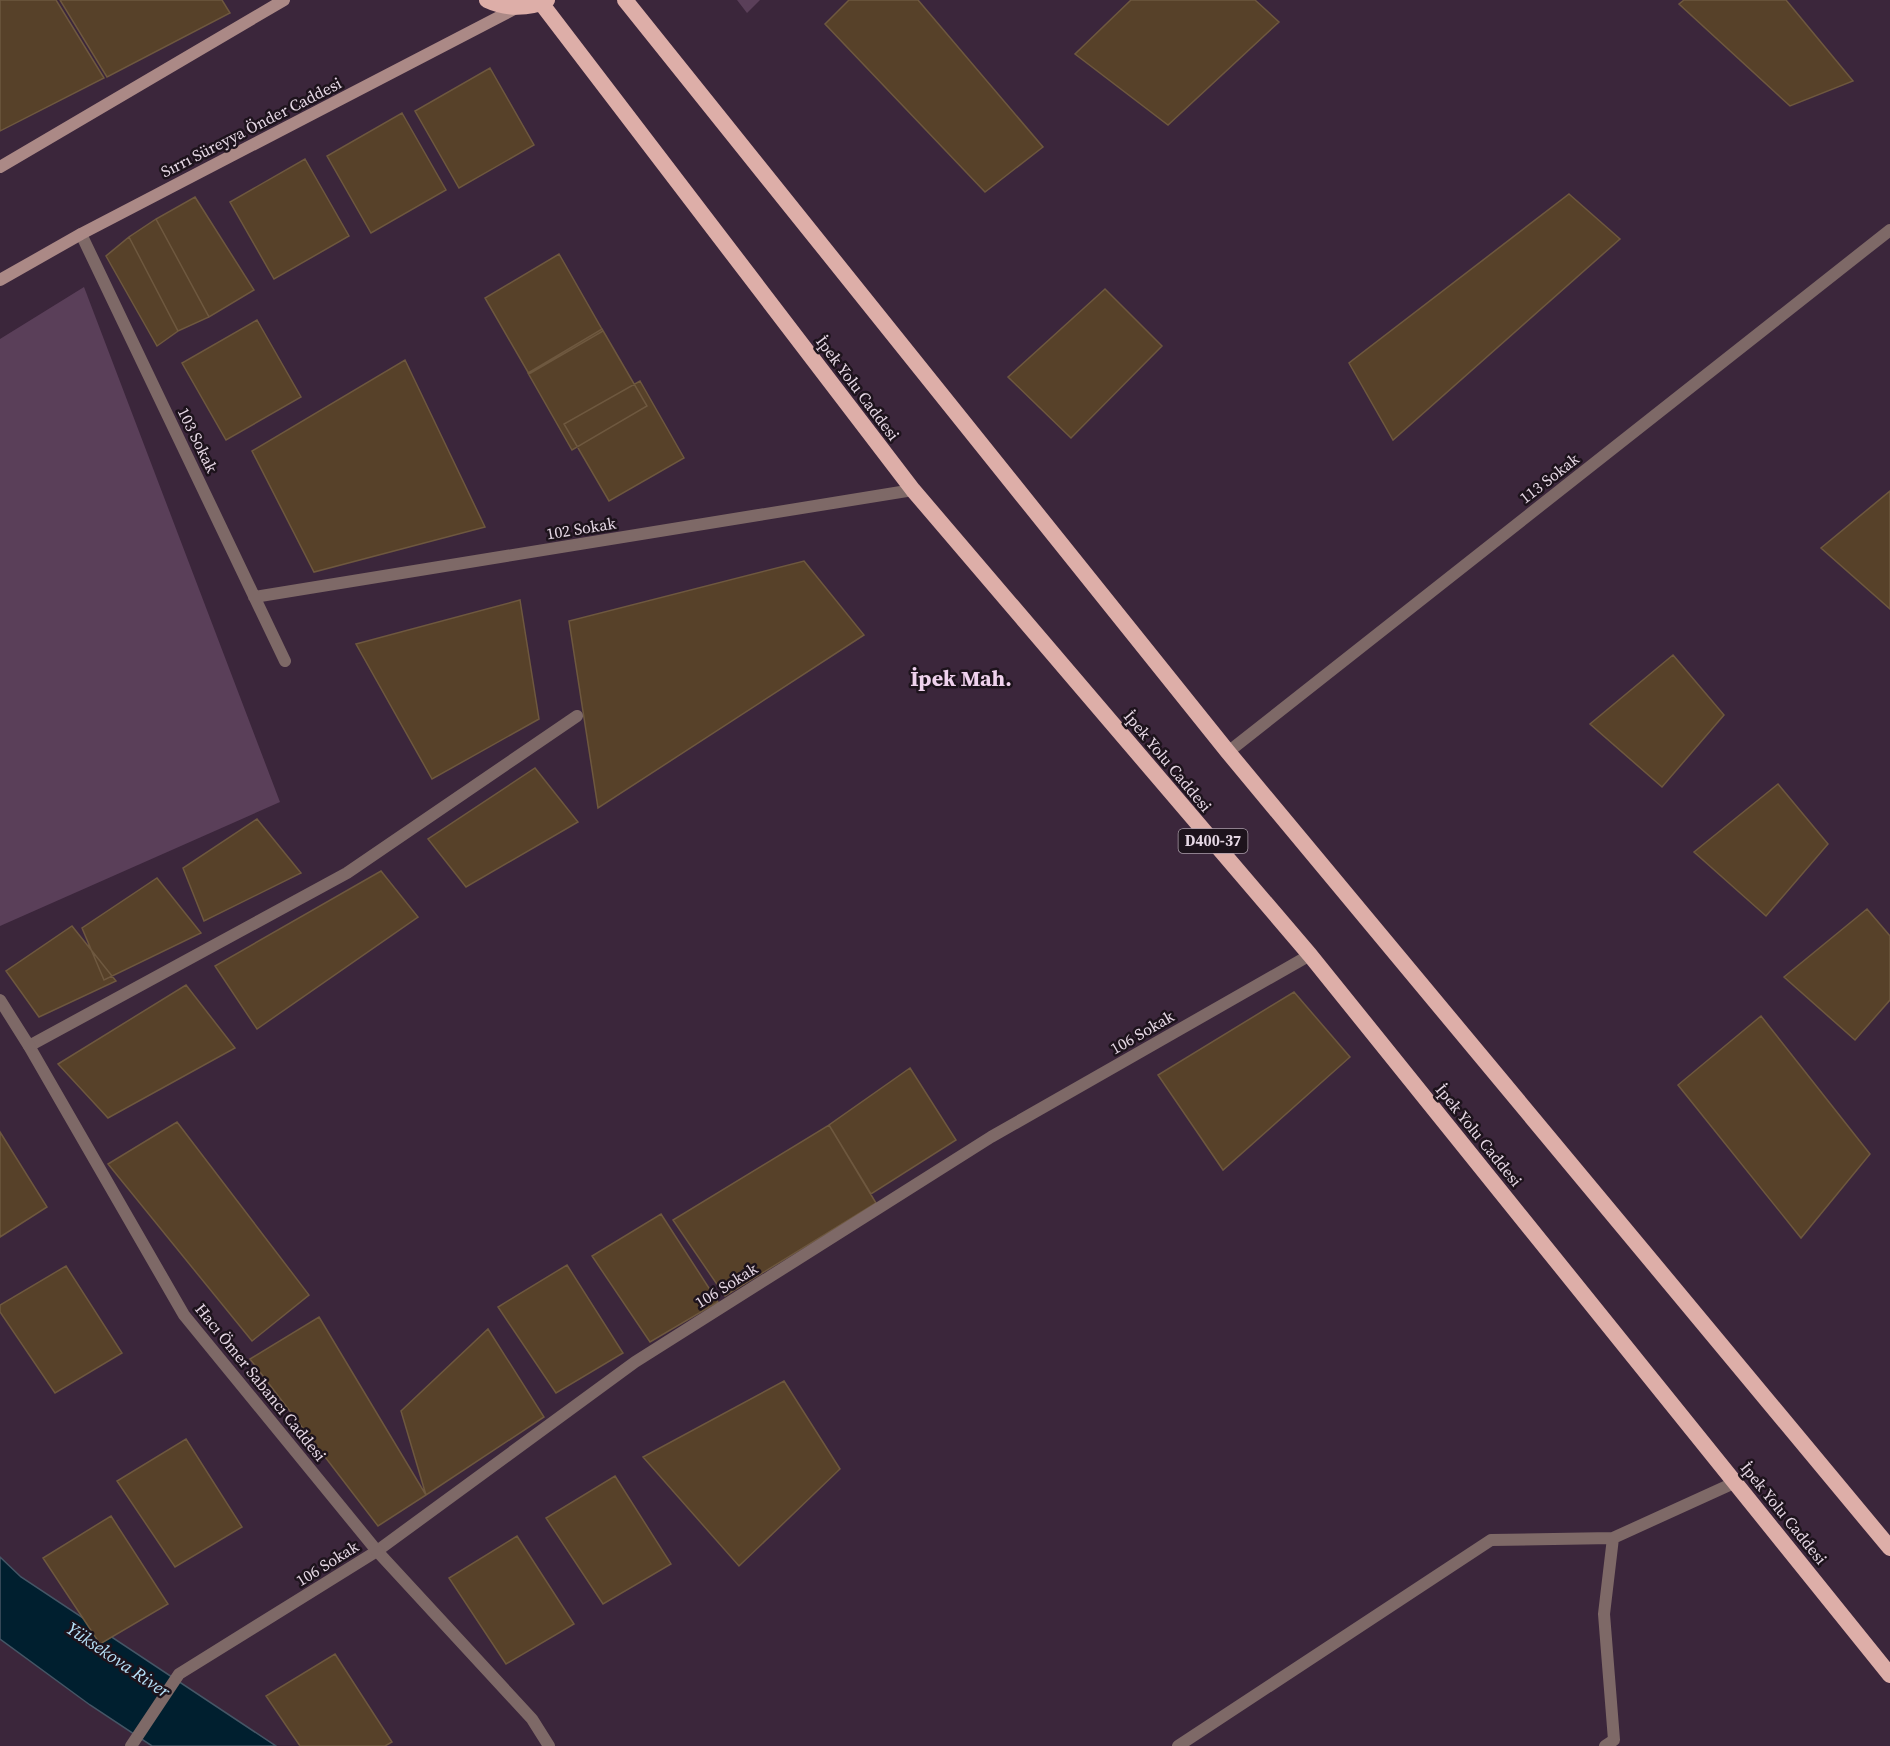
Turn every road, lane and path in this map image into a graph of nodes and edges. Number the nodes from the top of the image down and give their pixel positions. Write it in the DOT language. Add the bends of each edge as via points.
graph roads {
  1 [pos="284,0"];
  2 [pos="488,0"];
  3 [pos="625,0"];
  4 [pos="544,2"];
  5 [pos="518,7"];
  6 [pos="0,167"];
  7 [pos="1890,230"];
  8 [pos="81,234"];
  9 [pos="0,280"];
  10 [pos="913,490"];
  11 [pos="254,597"];
  12 [pos="285,661"];
  13 [pos="577,716"];
  14 [pos="1228,752"];
  15 [pos="1310,955"];
  16 [pos="0,1000"];
  17 [pos="29,1046"];
  18 [pos="1736,1482"];
  19 [pos="1613,1538"];
  20 [pos="1890,1548"];
  21 [pos="377,1551"];
  22 [pos="1890,1674"];
  23 [pos="1611,1744"];
  24 [pos="131,1746"];
  25 [pos="549,1746"];
  26 [pos="1178,1746"];
  1 -- 6 [label="main road"];
  2 -- 5 [label="highway, İpek Yolu Caddesi"];
  3 -- 14 [label="highway"];
  4 -- 5 [label="highway, İpek Yolu Caddesi"];
  4 -- 10 [label="highway, İpek Yolu Caddesi / D400-37"];
  5 -- 8 [label="main road, Sırrı Süreyya Önder Caddesi"];
  7 -- 14 [label="street, 113 Sokak"];
  8 -- 9 [label="main road, Sırrı Süreyya Önder Caddesi"];
  8 -- 11 [label="street, 103 Sokak"];
  10 -- 11 [label="street, 102 Sokak"];
  10 -- 15 [label="highway, İpek Yolu Caddesi / D400-37"];
  11 -- 12 [label="street, 103 Sokak"];
  13 -- 17 [label="street" via="347,873"];
  14 -- 20 [label="highway"];
  15 -- 18 [label="highway, İpek Yolu Caddesi / D400-37"];
  15 -- 21 [label="street, 106 Sokak" via="991,1137 635,1362"];
  16 -- 17 [label="street, Hacı Ömer Sabancı Caddesi"];
  17 -- 21 [label="street, Hacı Ömer Sabancı Caddesi" via="184,1315"];
  18 -- 19 [label="street"];
  18 -- 22 [label="highway, İpek Yolu Caddesi / D400-37"];
  19 -- 23 [label="street" via="1604,1614"];
  19 -- 26 [label="street" via="1491,1540"];
  21 -- 24 [label="street, 106 Sokak" via="179,1674"];
  21 -- 25 [label="street, Hacı Ömer Sabancı Caddesi" via="532,1719"];
}
